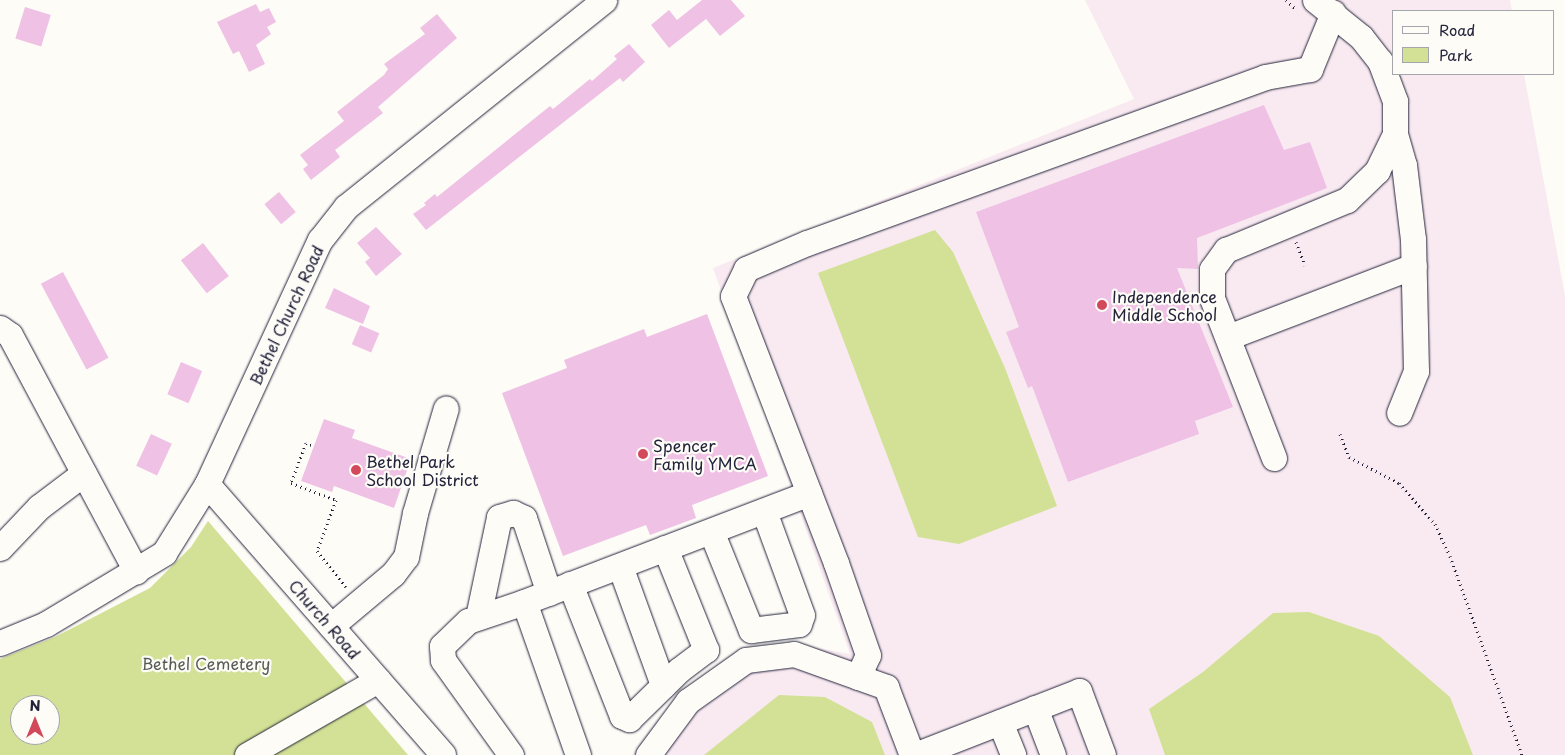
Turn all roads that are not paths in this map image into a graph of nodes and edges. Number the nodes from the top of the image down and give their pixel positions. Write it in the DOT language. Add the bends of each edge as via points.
graph roads {
  1 [pos="604,0"];
  2 [pos="1324,7"];
  3 [pos="1395,134"];
  4 [pos="1414,266"];
  5 [pos="0,328"];
  6 [pos="1228,337"];
  7 [pos="446,408"];
  8 [pos="1399,413"];
  9 [pos="1274,458"];
  10 [pos="84,473"];
  11 [pos="206,484"];
  12 [pos="809,493"];
  13 [pos="764,511"];
  14 [pos="711,531"];
  15 [pos="0,548"];
  16 [pos="665,548"];
  17 [pos="620,566"];
  18 [pos="136,571"];
  19 [pos="560,589"];
  20 [pos="524,602"];
  21 [pos="478,618"];
  22 [pos="331,626"];
  23 [pos="0,643"];
  24 [pos="858,677"];
  25 [pos="378,680"];
  26 [pos="663,685"];
  27 [pos="1035,708"];
  28 [pos="1000,722"];
  29 [pos="1004,752"];
  30 [pos="247,755"];
  31 [pos="443,755"];
  32 [pos="511,755"];
  33 [pos="578,755"];
  34 [pos="648,755"];
  35 [pos="914,755"];
  36 [pos="1053,755"];
  37 [pos="1103,755"];
  1 -- 11 [label="street, Bethel Church Road" via="346,207 320,240"];
  2 -- 3 [label="street" via="1361,37 1380,61 1395,101"];
  2 -- 12 [label="street" via="1310,69 1265,78 806,243 746,269 733,296"];
  3 -- 4 [label="street" via="1404,165"];
  3 -- 6 [label="street" via="1377,171 1347,200 1226,250 1212,269 1212,298"];
  4 -- 6 [label="street"];
  4 -- 8 [label="street" via="1412,322 1416,371"];
  5 -- 10 [label="street" via="10,336"];
  6 -- 9 [label="street"];
  7 -- 22 [label="street" via="415,513 406,557 393,574"];
  10 -- 15 [label="street" via="39,507"];
  10 -- 18 [label="street"];
  11 -- 18 [label="street, Bethel Church Road" via="164,553"];
  11 -- 22 [label="street, Church Road"];
  12 -- 13 [label="street"];
  12 -- 24 [label="street" via="868,655"];
  13 -- 14 [label="street"];
  13 -- 14 [label="street" via="802,615 799,624 751,630"];
  14 -- 16 [label="street"];
  16 -- 17 [label="street"];
  16 -- 26 [label="street" via="706,650"];
  17 -- 19 [label="street"];
  17 -- 26 [label="street"];
  18 -- 23 [label="street, Bethel Church Road" via="46,624"];
  19 -- 20 [label="street"];
  19 -- 21 [label="street" via="524,518 512,513 499,517"];
  19 -- 26 [label="street" via="623,718 634,717"];
  20 -- 21 [label="street"];
  20 -- 33 [label="street"];
  21 -- 32 [label="street" via="468,621 442,646 442,660"];
  22 -- 25 [label="street, Church Road"];
  24 -- 34 [label="street" via="794,654 746,660 688,701"];
  24 -- 35 [label="street" via="886,687"];
  25 -- 30 [label="street"];
  25 -- 31 [label="street, Church Road"];
  27 -- 28 [label="street"];
  27 -- 36 [label="street"];
  27 -- 37 [label="street" via="1079,691"];
  28 -- 29 [label="street"];
  28 -- 35 [label="street"];
}
